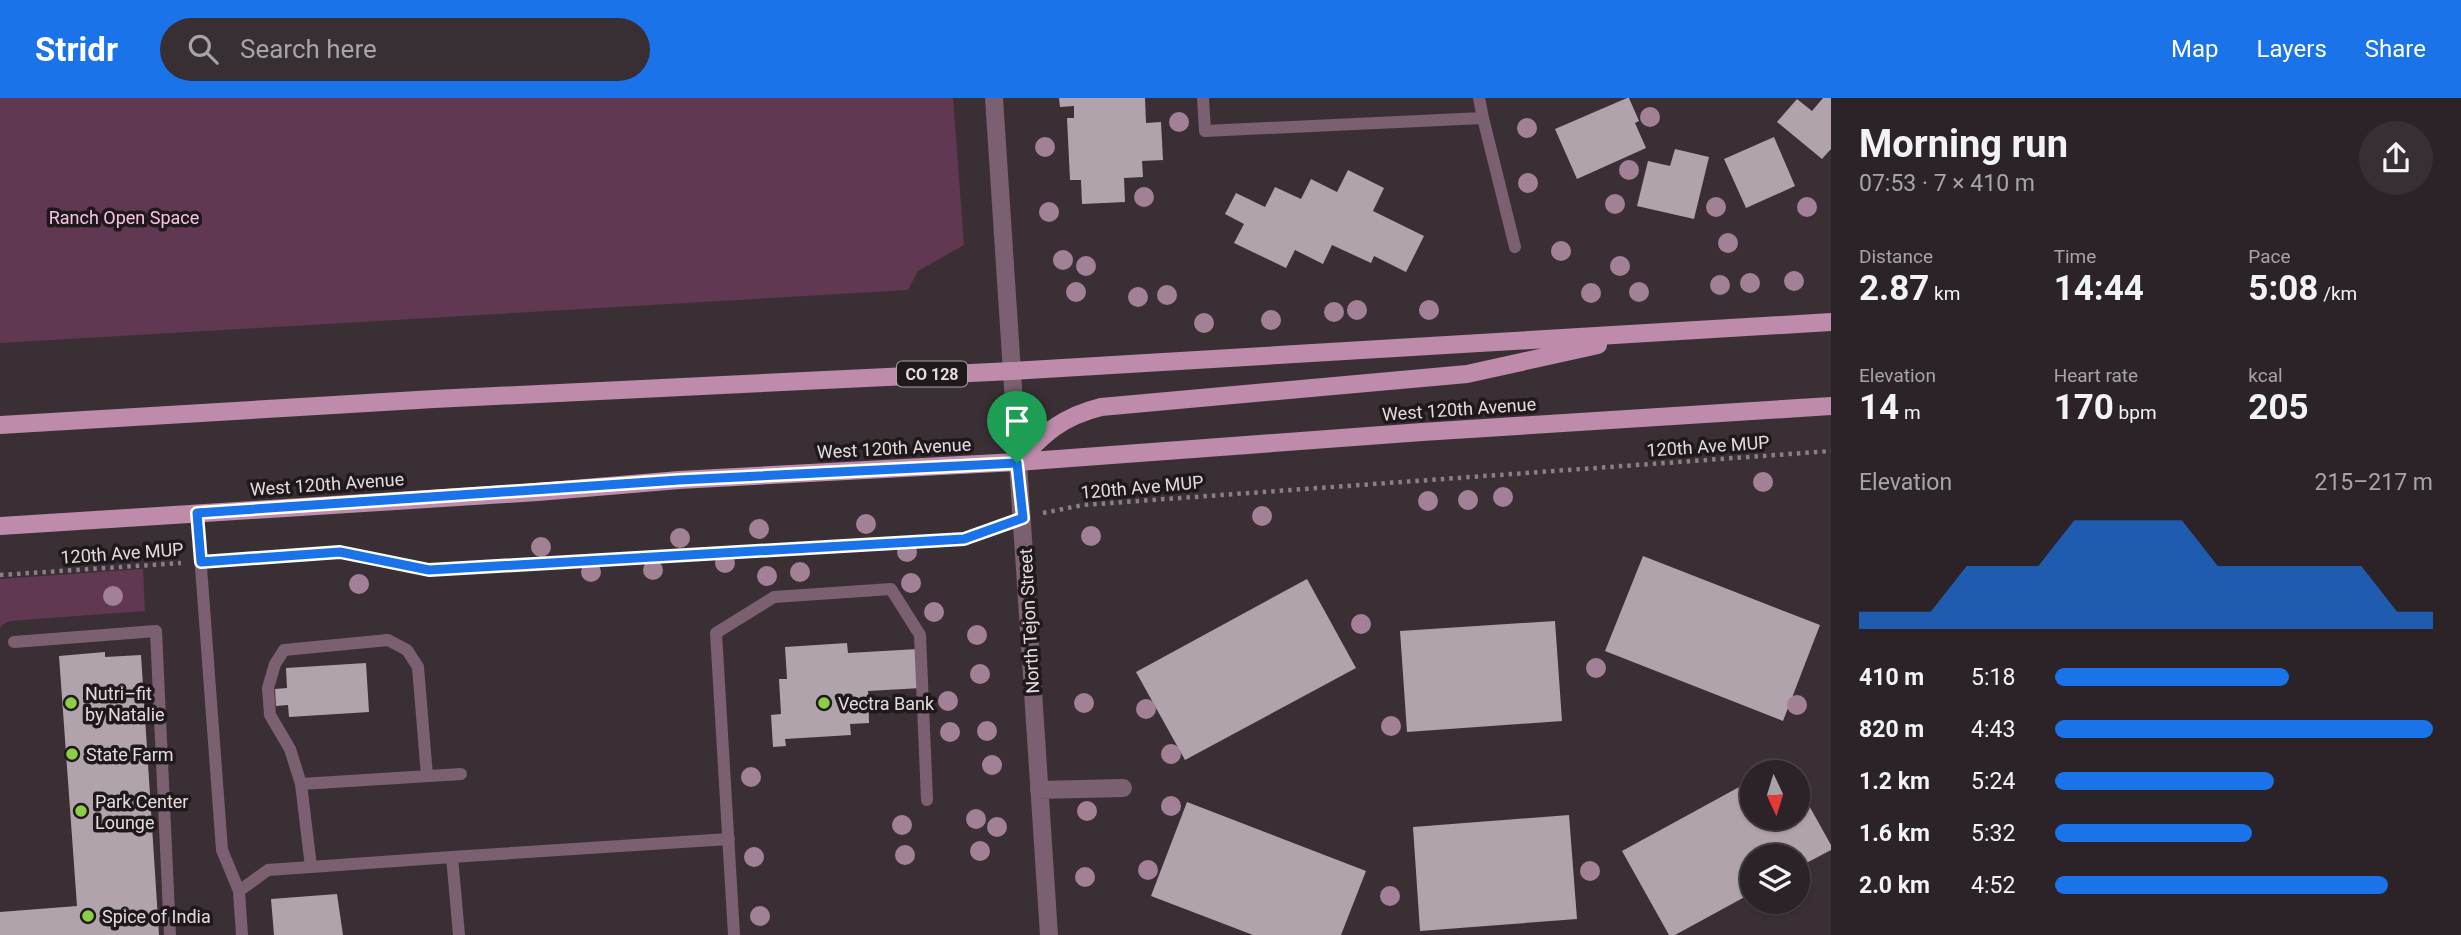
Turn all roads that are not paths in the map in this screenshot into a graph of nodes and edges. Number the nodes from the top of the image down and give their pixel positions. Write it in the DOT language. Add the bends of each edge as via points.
graph roads {
  1 [pos="994,98"];
  2 [pos="1203,98"];
  3 [pos="1479,98"];
  4 [pos="1483,118"];
  5 [pos="1515,247"];
  6 [pos="1831,322"];
  7 [pos="1651,333"];
  8 [pos="1012,370"];
  9 [pos="1831,406"];
  10 [pos="0,425"];
  11 [pos="1017,463"];
  12 [pos="197,513"];
  13 [pos="0,526"];
  14 [pos="14,642"];
  15 [pos="461,774"];
  16 [pos="427,776"];
  17 [pos="301,784"];
  18 [pos="1123,788"];
  19 [pos="1039,790"];
  20 [pos="927,800"];
  21 [pos="729,839"];
  22 [pos="452,857"];
  23 [pos="311,867"];
  24 [pos="239,891"];
  25 [pos="170,935"];
  26 [pos="242,935"];
  27 [pos="459,935"];
  28 [pos="734,935"];
  29 [pos="1049,935"];
  1 -- 8 [label="street, North Tejon Street"];
  2 -- 4 [label="lane" via="1205,131"];
  3 -- 4 [label="lane"];
  4 -- 5 [label="lane"];
  6 -- 7 [label="main road, CO 128"];
  7 -- 8 [label="main road, CO 128"];
  7 -- 11 [label="main road" via="1467,374 1101,407 1076,413 1044,434"];
  8 -- 10 [label="main road, CO 128"];
  8 -- 11 [label="street, North Tejon Street"];
  9 -- 11 [label="main road, West 120th Avenue"];
  11 -- 12 [label="main road, West 120th Avenue" via="679,480"];
  11 -- 19 [label="street, North Tejon Street"];
  12 -- 13 [label="main road, West 120th Avenue"];
  12 -- 24 [label="lane" via="222,849"];
  14 -- 25 [label="lane" via="156,631"];
  15 -- 16 [label="lane"];
  16 -- 17 [label="lane"];
  16 -- 17 [label="lane" via="418,667 407,650 388,640 284,650 275,664 268,688 270,715 290,749"];
  17 -- 23 [label="lane"];
  18 -- 19 [label="street"];
  19 -- 29 [label="street, North Tejon Street"];
  20 -- 21 [label="lane" via="920,635 891,589 774,597 716,633"];
  21 -- 22 [label="lane"];
  21 -- 28 [label="lane"];
  22 -- 23 [label="lane"];
  22 -- 27 [label="lane"];
  23 -- 24 [label="lane" via="268,870"];
  24 -- 26 [label="lane"];
}
